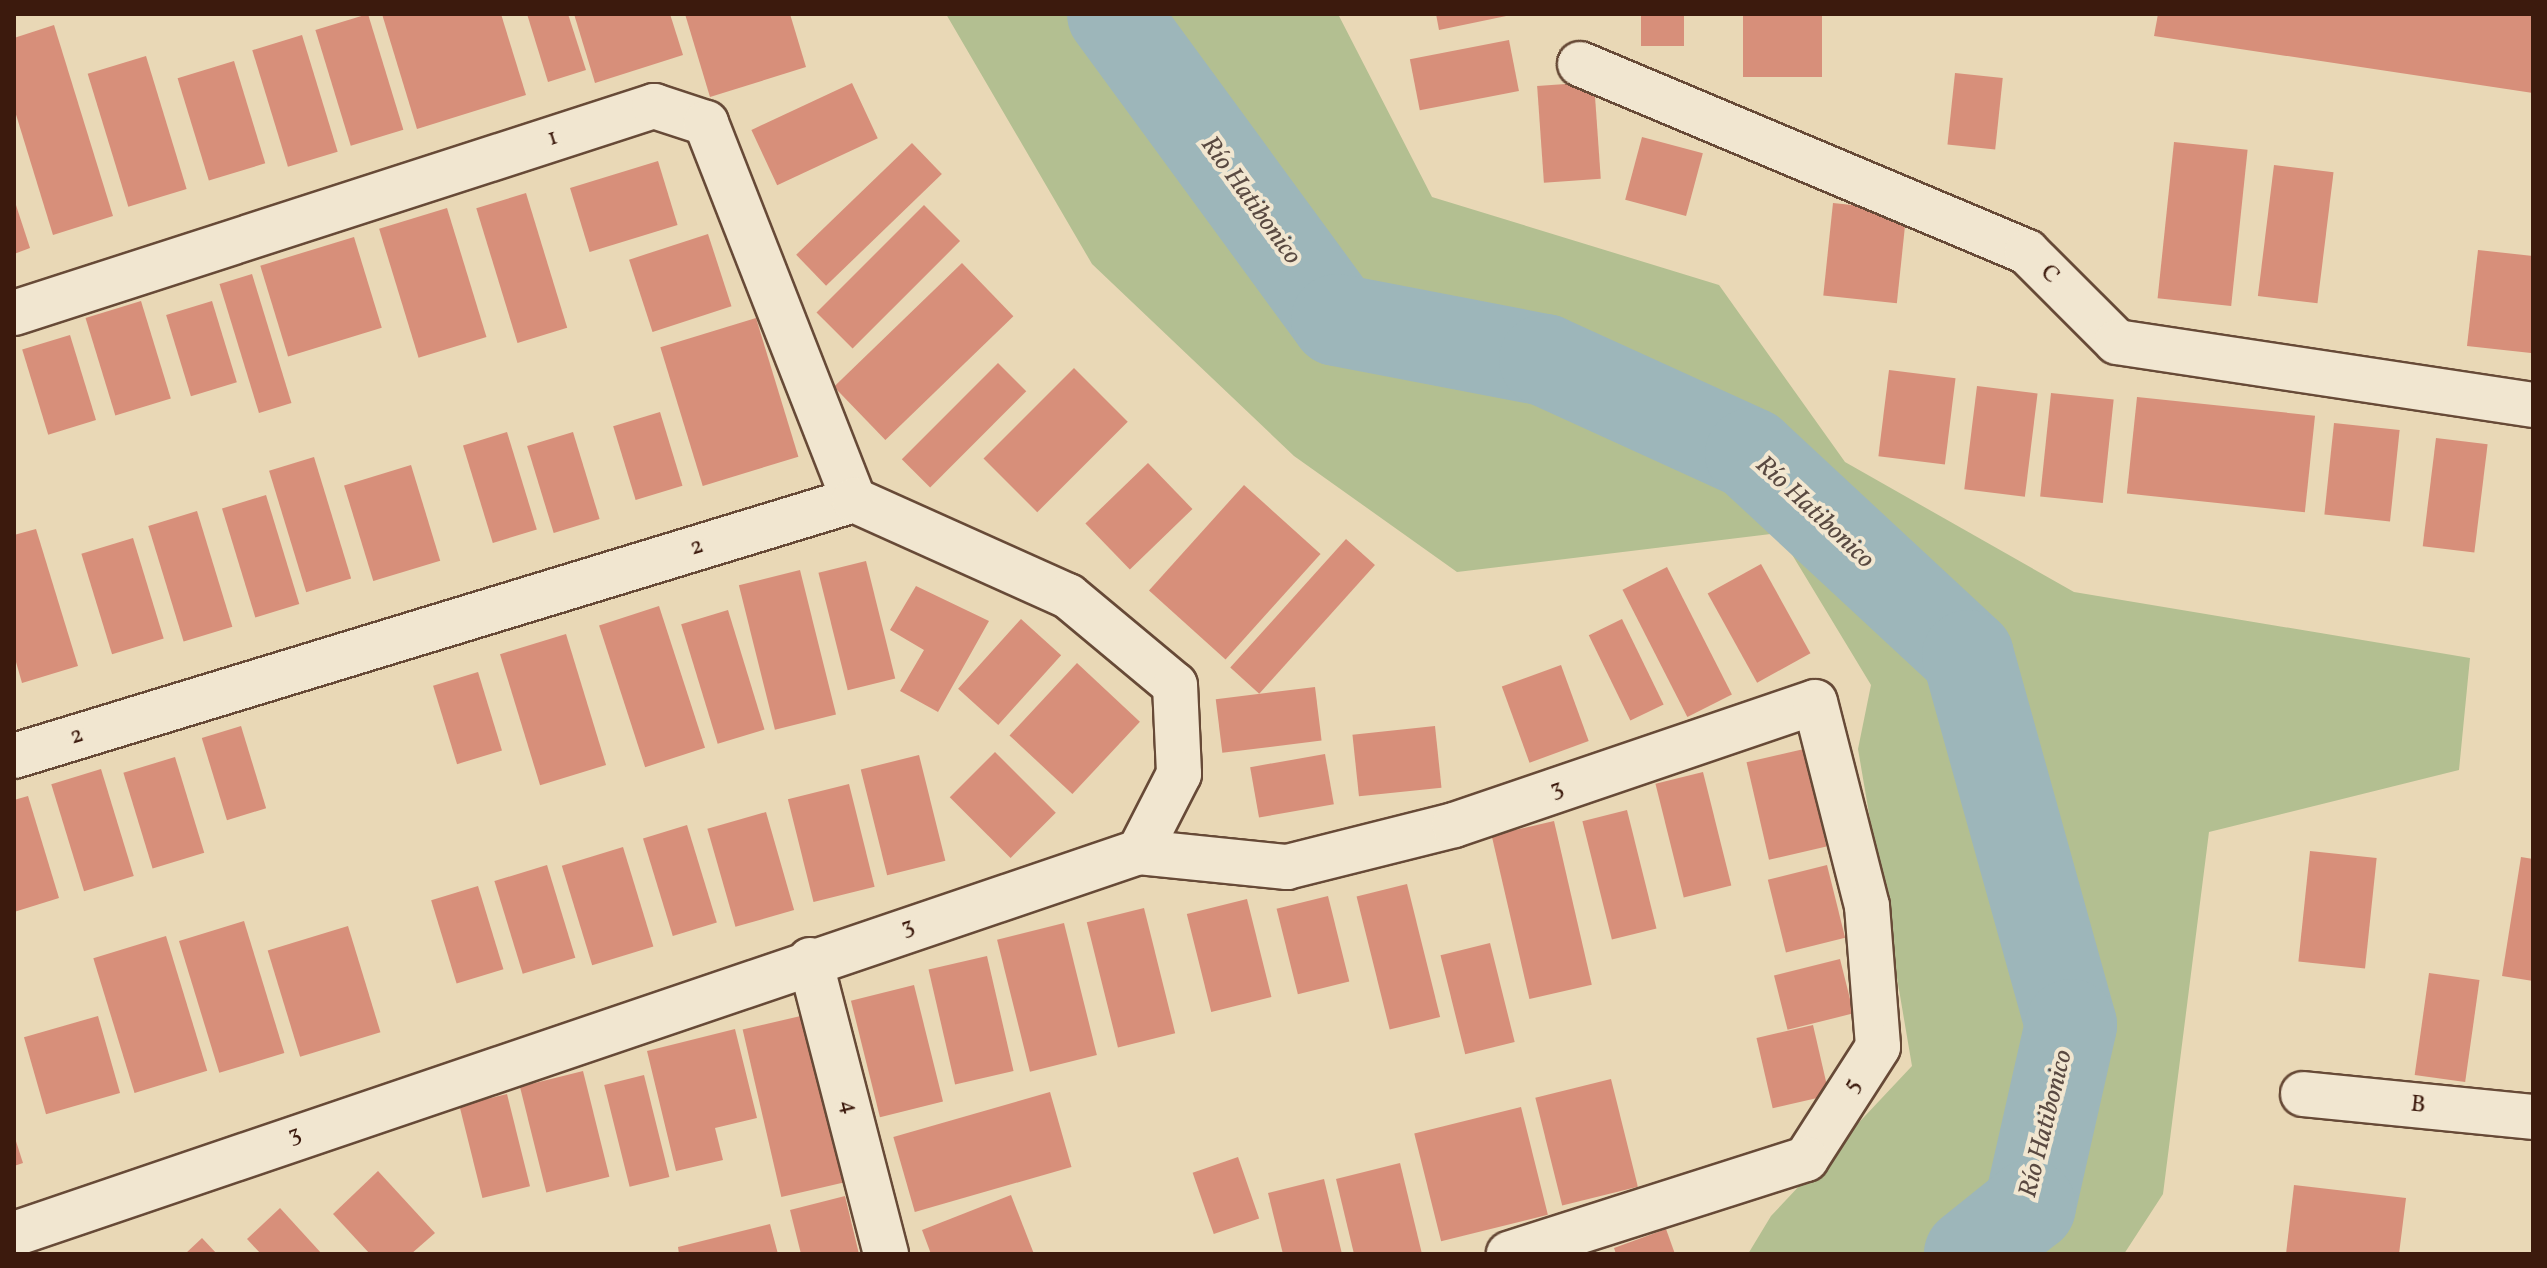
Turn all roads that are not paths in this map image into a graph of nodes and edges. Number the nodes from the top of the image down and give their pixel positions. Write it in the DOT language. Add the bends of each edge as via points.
graph roads {
  1 [pos="1580,64"];
  2 [pos="14,313"];
  3 [pos="2533,405"];
  4 [pos="854,500"];
  5 [pos="1815,702"];
  6 [pos="14,756"];
  7 [pos="1139,852"];
  8 [pos="810,960"];
  9 [pos="2303,1094"];
  10 [pos="2533,1117"];
  11 [pos="14,1234"];
  12 [pos="886,1254"];
  13 [pos="1509,1254"];
  1 -- 3 [label="street, C" via="2027,252 2117,342"];
  2 -- 4 [label="street, 1" via="654,106 706,123"];
  4 -- 6 [label="street, 2"];
  4 -- 7 [label="street" via="1068,596 1175,685 1179,774"];
  5 -- 7 [label="street, 3" via="1454,825 1287,867"];
  5 -- 13 [label="street, 5" via="1867,906 1878,1047 1806,1159"];
  7 -- 8 [label="street, 3"];
  8 -- 11 [label="street, 3"];
  8 -- 12 [label="street, 4"];
  9 -- 10 [label="street, B"];
}
